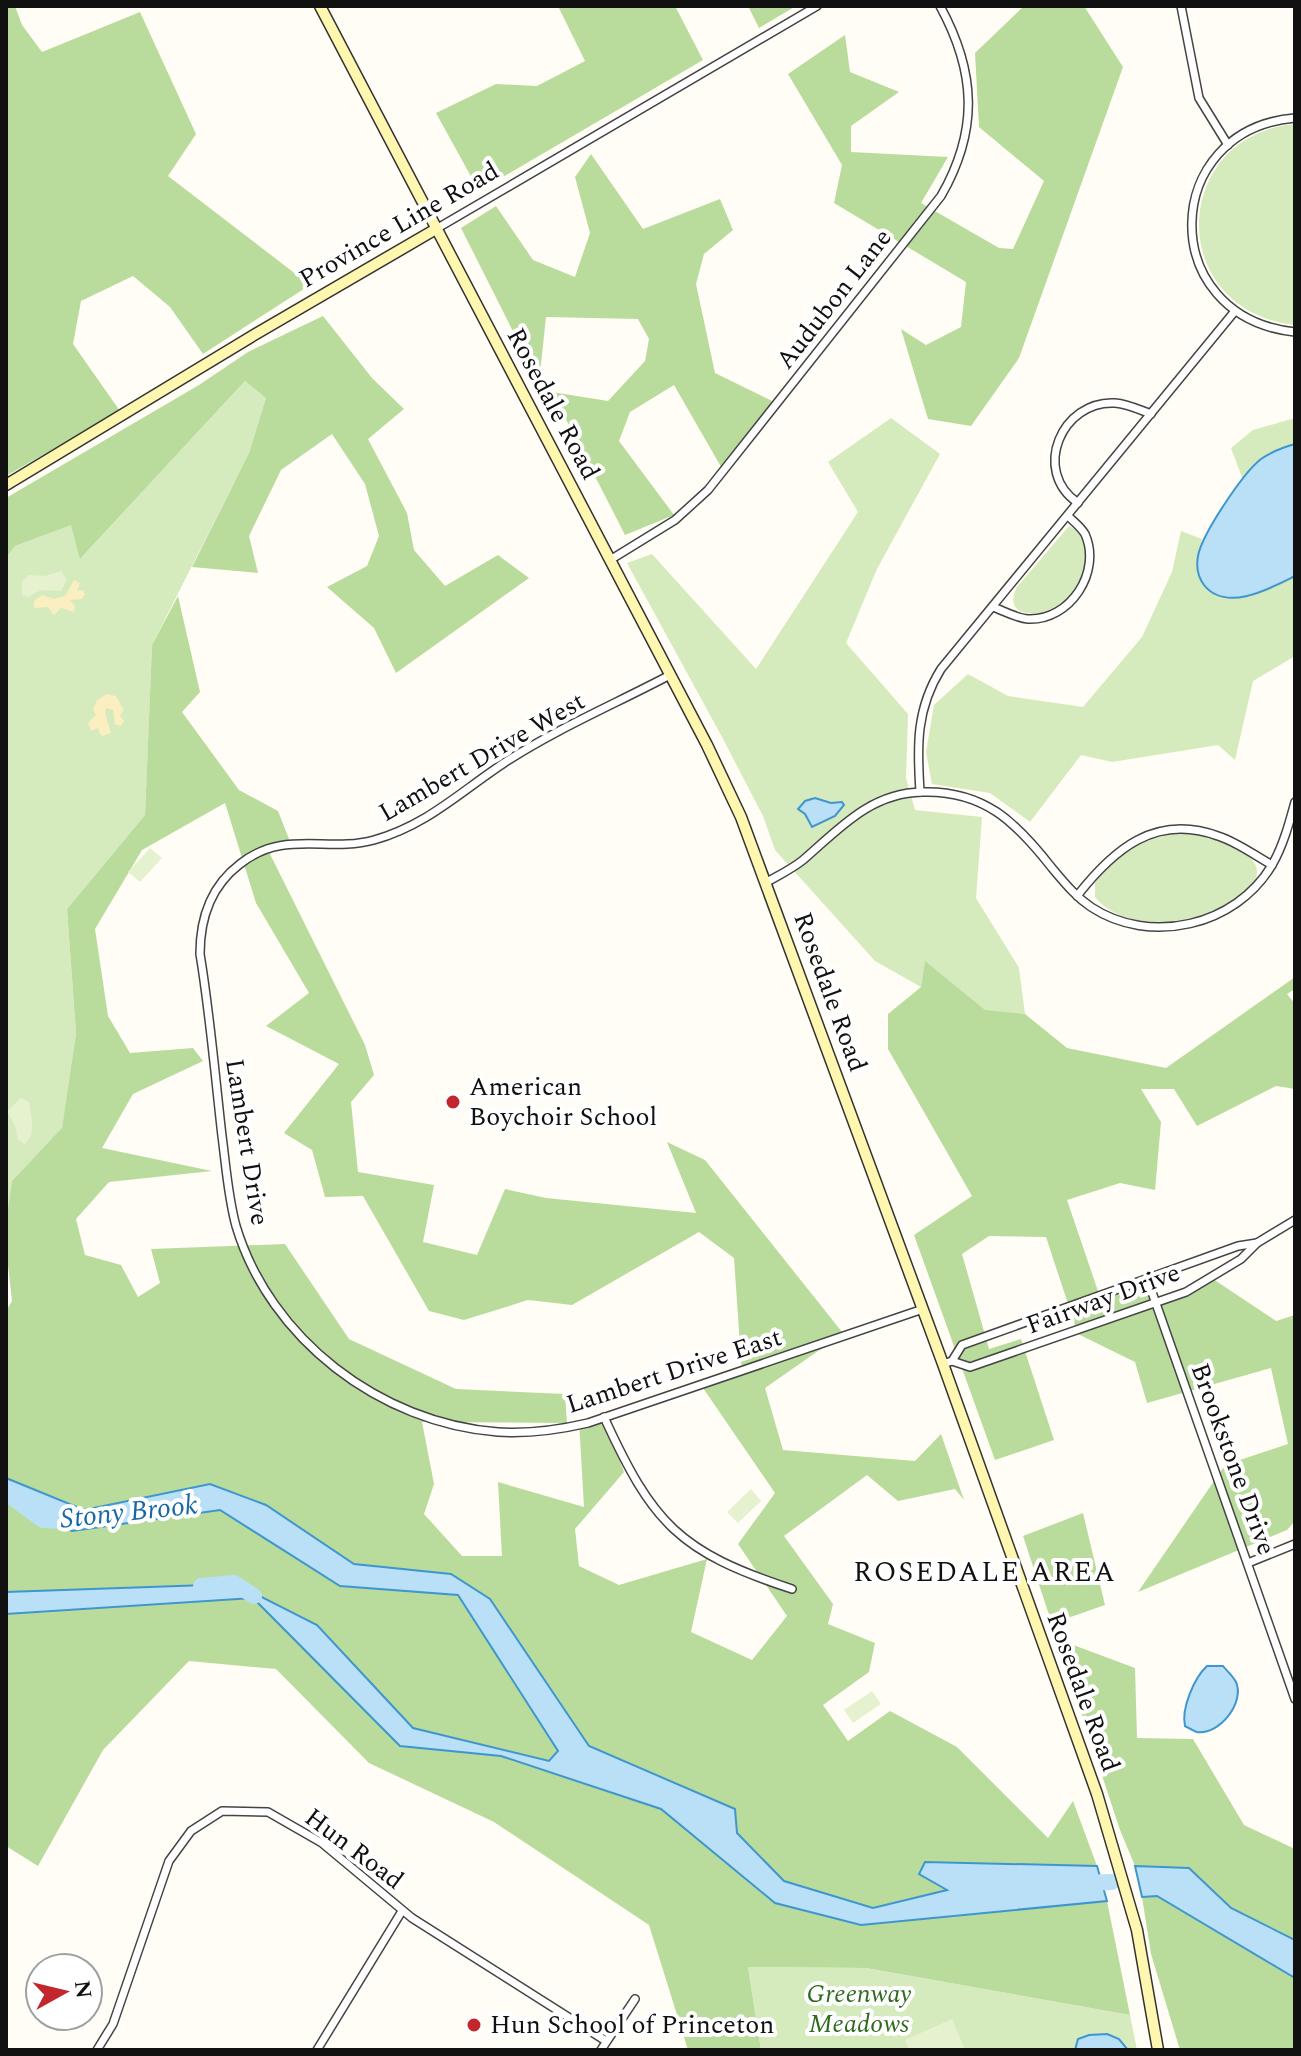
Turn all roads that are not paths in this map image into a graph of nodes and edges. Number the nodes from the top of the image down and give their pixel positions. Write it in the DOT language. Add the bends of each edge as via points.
graph roads {
  1 [pos="320,6"];
  2 [pos="817,6"];
  3 [pos="940,6"];
  4 [pos="1181,6"];
  5 [pos="1295,118"];
  6 [pos="1228,145"];
  7 [pos="436,229"];
  8 [pos="1235,311"];
  9 [pos="1295,332"];
  10 [pos="1151,414"];
  11 [pos="6,485"];
  12 [pos="1078,503"];
  13 [pos="1068,516"];
  14 [pos="610,560"];
  15 [pos="993,607"];
  16 [pos="670,675"];
  17 [pos="920,792"];
  18 [pos="1295,802"];
  19 [pos="1272,865"];
  20 [pos="767,882"];
  21 [pos="1077,896"];
  22 [pos="203,973"];
  23 [pos="1295,1220"];
  24 [pos="1257,1243"];
  25 [pos="1147,1278"];
  26 [pos="1156,1304"];
  27 [pos="277,1308"];
  28 [pos="923,1309"];
  29 [pos="948,1362"];
  30 [pos="604,1417"];
  31 [pos="1295,1544"];
  32 [pos="1248,1563"];
  33 [pos="792,1589"];
  34 [pos="1295,1699"];
  35 [pos="402,1911"];
  36 [pos="635,1999"];
  37 [pos="606,2041"];
  38 [pos="97,2050"];
  39 [pos="317,2050"];
  40 [pos="601,2050"];
  41 [pos="1158,2050"];
  1 -- 7 [label="street, Rosedale Road"];
  2 -- 7 [label="street, Province Line Road"];
  3 -- 14 [label="street, Audubon Lane" via="959,45 969,100 959,159 941,196 708,490 675,520"];
  4 -- 6 [label="street" via="1199,98"];
  5 -- 6 [label="street" via="1253,128"];
  6 -- 8 [label="street" via="1198,188 1192,232 1205,277"];
  7 -- 11 [label="street, Province Line Road"];
  7 -- 14 [label="street, Rosedale Road"];
  8 -- 9 [label="street" via="1264,326"];
  8 -- 10 [label="street"];
  10 -- 12 [label="street"];
  10 -- 12 [label="street" via="1103,404 1070,422 1057,444 1054,468 1061,487"];
  12 -- 13 [label="street"];
  13 -- 15 [label="street"];
  13 -- 15 [label="street" via="1081,528 1088,546 1088,569 1079,592 1060,610 1039,618"];
  14 -- 16 [label="street, Rosedale Road"];
  15 -- 17 [label="street" via="941,669 925,700 918,736"];
  16 -- 20 [label="street, Rosedale Road" via="729,790"];
  16 -- 22 [label="street, Lambert Drive West" via="523,751 438,811 391,834 356,843 284,844 255,854 225,877 206,910 200,940"];
  17 -- 20 [label="street" via="862,810 801,862"];
  17 -- 21 [label="street" via="959,795 993,809 1022,831"];
  18 -- 19 [label="street"];
  19 -- 21 [label="street" via="1236,904 1177,926 1120,921"];
  19 -- 21 [label="street" via="1216,835 1167,830 1123,846"];
  20 -- 28 [label="street, Rosedale Road"];
  22 -- 27 [label="street, Lambert Drive" via="230,1198 246,1253"];
  23 -- 24 [label="street, Fairway Drive"];
  24 -- 25 [label="street, Fairway Drive"];
  24 -- 26 [label="street, Fairway Drive" via="1203,1282"];
  25 -- 26 [label="street, Brookstone Drive"];
  25 -- 29 [label="street, Fairway Drive" via="962,1345"];
  26 -- 29 [label="street, Fairway Drive" via="970,1367"];
  26 -- 32 [label="street, Brookstone Drive"];
  27 -- 30 [label="street, Lambert Drive East" via="345,1375 424,1416 475,1429 521,1433"];
  28 -- 29 [label="street, Rosedale Road"];
  28 -- 30 [label="street, Lambert Drive East"];
  29 -- 41 [label="street, Rosedale Road" via="1118,1859 1143,1956"];
  30 -- 33 [label="street" via="635,1482 669,1526 717,1561"];
  31 -- 32 [label="street"];
  32 -- 34 [label="street, Brookstone Drive"];
  35 -- 37 [label="street, Hun Road"];
  35 -- 38 [label="street, Hun Road" via="322,1843 268,1812 222,1811 191,1831 169,1861 113,2024"];
  35 -- 39 [label="street"];
  36 -- 37 [label="street"];
  37 -- 40 [label="street"];
}
